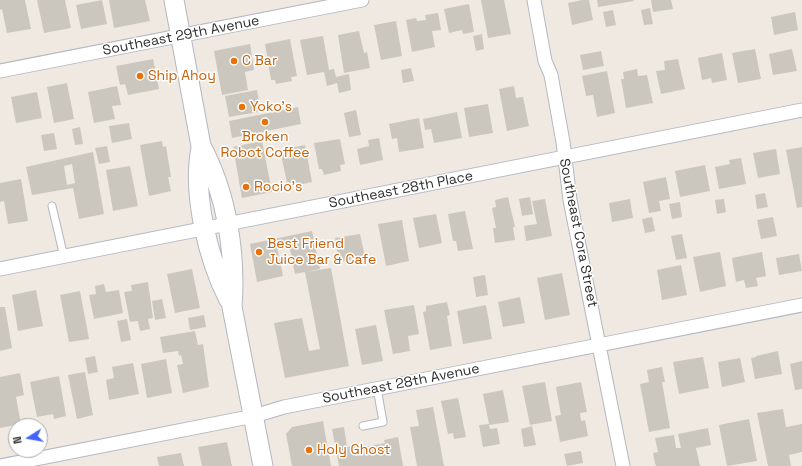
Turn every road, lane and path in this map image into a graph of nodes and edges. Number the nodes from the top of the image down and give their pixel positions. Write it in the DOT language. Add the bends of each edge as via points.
graph roads {
  1 [pos="174,0"];
  2 [pos="362,0"];
  3 [pos="534,0"];
  4 [pos="180,36"];
  5 [pos="0,71"];
  6 [pos="802,110"];
  7 [pos="202,146"];
  8 [pos="563,157"];
  9 [pos="52,206"];
  10 [pos="227,224"];
  11 [pos="204,229"];
  12 [pos="64,257"];
  13 [pos="0,269"];
  14 [pos="802,305"];
  15 [pos="232,307"];
  16 [pos="600,344"];
  17 [pos="377,388"];
  18 [pos="254,416"];
  19 [pos="363,426"];
  20 [pos="0,466"];
  21 [pos="263,466"];
  22 [pos="623,466"];
  1 -- 4 [label="street"];
  2 -- 4 [label="street, Southeast 29th Avenue"];
  3 -- 8 [label="street, Southeast Cora Street" via="545,60 551,75 563,142"];
  4 -- 5 [label="street, Southeast 29th Avenue"];
  4 -- 7 [label="street"];
  6 -- 8 [label="street, Southeast 28th Place"];
  7 -- 10 [label="street" via="209,160"];
  7 -- 11 [label="street" via="198,163"];
  8 -- 10 [label="street, Southeast 28th Place"];
  8 -- 16 [label="street, Southeast Cora Street"];
  9 -- 12 [label="lane"];
  10 -- 11 [label="street, Southeast 28th Place"];
  10 -- 15 [label="street"];
  11 -- 12 [label="street, Southeast 28th Place"];
  11 -- 15 [label="street" via="223,289"];
  12 -- 13 [label="street, Southeast 28th Place"];
  14 -- 16 [label="street, Southeast 28th Avenue"];
  15 -- 18 [label="street"];
  16 -- 17 [label="street, Southeast 28th Avenue"];
  16 -- 22 [label="street, Southeast Cora Street"];
  17 -- 18 [label="street, Southeast 28th Avenue" via="284,407"];
  17 -- 19 [label="lane" via="383,422"];
  18 -- 20 [label="street, Southeast 28th Avenue"];
  18 -- 21 [label="street"];
}
